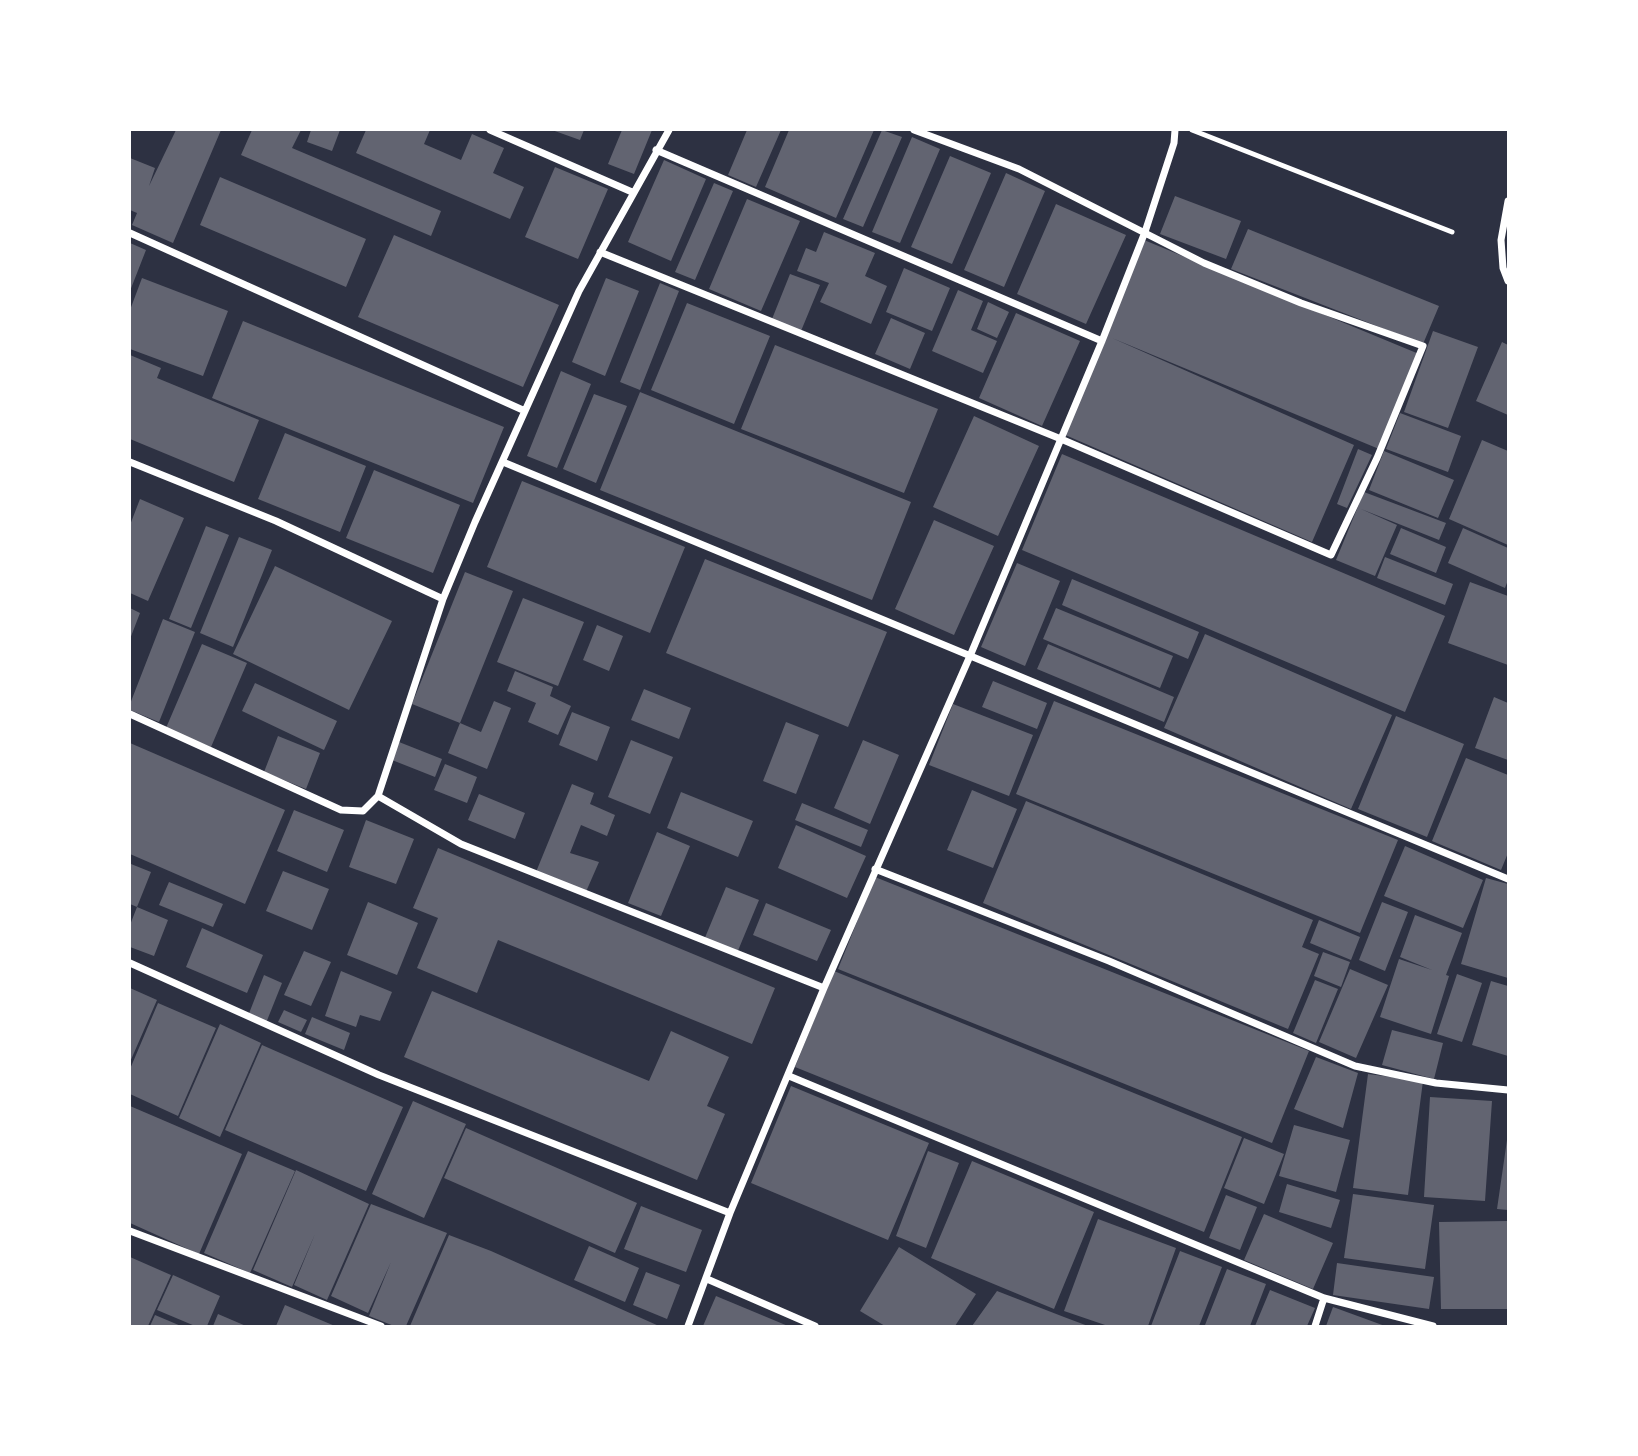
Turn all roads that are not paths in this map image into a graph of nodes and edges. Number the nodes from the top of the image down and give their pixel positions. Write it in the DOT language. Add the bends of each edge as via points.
graph roads {
  1 [pos="490,130"];
  2 [pos="669,130"];
  3 [pos="914,130"];
  4 [pos="1175,130"];
  5 [pos="1192,130"];
  6 [pos="656,150"];
  7 [pos="632,192"];
  8 [pos="1508,201"];
  9 [pos="1144,232"];
  10 [pos="1452,232"];
  11 [pos="130,233"];
  12 [pos="600,252"];
  13 [pos="1508,281"];
  14 [pos="1101,341"];
  15 [pos="526,411"];
  16 [pos="1060,439"];
  17 [pos="130,462"];
  18 [pos="503,463"];
  19 [pos="443,599"];
  20 [pos="970,656"];
  21 [pos="130,714"];
  22 [pos="378,796"];
  23 [pos="874,869"];
  24 [pos="1508,878"];
  25 [pos="130,963"];
  26 [pos="824,988"];
  27 [pos="789,1076"];
  28 [pos="1508,1090"];
  29 [pos="730,1213"];
  30 [pos="130,1231"];
  31 [pos="707,1279"];
  32 [pos="1324,1298"];
  33 [pos="381,1326"];
  34 [pos="688,1326"];
  35 [pos="815,1326"];
  36 [pos="1315,1326"];
  37 [pos="1433,1326"];
  1 -- 7 [label="street"];
  2 -- 6 [label="street"];
  3 -- 9 [label="street" via="1019,169"];
  4 -- 9 [label="street"];
  5 -- 10 [label="lane"];
  6 -- 7 [label="street"];
  6 -- 14 [label="street"];
  7 -- 12 [label="street"];
  8 -- 13 [label="street" via="1501,240"];
  9 -- 14 [label="street"];
  9 -- 16 [label="street" via="1289,298 1423,346 1331,555"];
  11 -- 15 [label="street"];
  12 -- 15 [label="street"];
  12 -- 16 [label="street"];
  14 -- 16 [label="street"];
  15 -- 18 [label="street"];
  16 -- 20 [label="street"];
  17 -- 19 [label="street" via="276,521"];
  18 -- 19 [label="street"];
  18 -- 20 [label="street"];
  19 -- 22 [label="street"];
  20 -- 23 [label="street"];
  20 -- 24 [label="street"];
  21 -- 22 [label="street" via="341,810 363,811"];
  22 -- 26 [label="street" via="461,844"];
  23 -- 26 [label="street"];
  23 -- 28 [label="street" via="1109,961 1355,1066 1436,1083"];
  25 -- 29 [label="street" via="379,1075"];
  26 -- 27 [label="street"];
  27 -- 29 [label="street"];
  27 -- 32 [label="street"];
  29 -- 31 [label="street"];
  30 -- 33 [label="street"];
  31 -- 34 [label="street"];
  31 -- 35 [label="street"];
  32 -- 36 [label="street"];
  32 -- 37 [label="street"];
}
